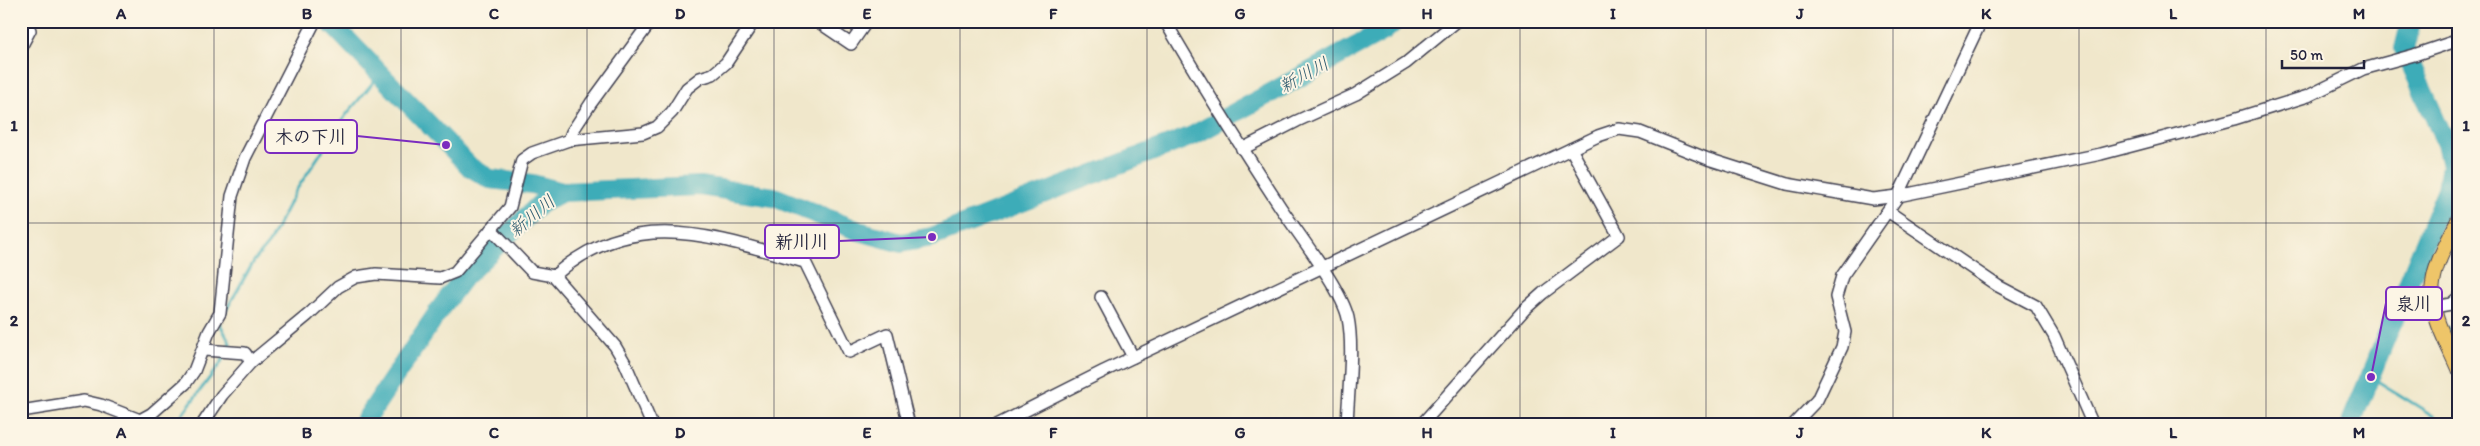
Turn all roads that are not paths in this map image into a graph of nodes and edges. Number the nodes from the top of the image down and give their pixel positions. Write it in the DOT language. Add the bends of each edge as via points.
graph roads {
  1 [pos="315,21"];
  2 [pos="651,21"];
  3 [pos="754,21"];
  4 [pos="817,21"];
  5 [pos="867,21"];
  6 [pos="1165,21"];
  7 [pos="1457,21"];
  8 [pos="1981,21"];
  9 [pos="28,28"];
  10 [pos="2459,40"];
  11 [pos="21,47"];
  12 [pos="569,140"];
  13 [pos="1242,149"];
  14 [pos="1571,149"];
  15 [pos="1898,196"];
  16 [pos="1889,212"];
  17 [pos="2459,218"];
  18 [pos="493,231"];
  19 [pos="1321,268"];
  20 [pos="554,276"];
  21 [pos="1101,297"];
  22 [pos="2455,301"];
  23 [pos="2434,307"];
  24 [pos="204,350"];
  25 [pos="2456,354"];
  26 [pos="1133,357"];
  27 [pos="252,362"];
  28 [pos="2459,371"];
  29 [pos="21,411"];
  30 [pos="202,425"];
  31 [pos="652,425"];
  32 [pos="909,425"];
  33 [pos="997,425"];
  34 [pos="1346,425"];
  35 [pos="1421,425"];
  36 [pos="1793,425"];
  37 [pos="2093,425"];
  1 -- 24 [label="street" via="245,158 232,196 220,313 209,332"];
  2 -- 12 [label="street" via="591,103"];
  3 -- 12 [label="street" via="726,64 686,88 672,112 658,127 643,133"];
  4 -- 5 [label="street" via="851,44"];
  6 -- 13 [label="street"];
  7 -- 13 [label="street" via="1406,63 1356,94"];
  8 -- 15 [label="street"];
  9 -- 11 [label="street"];
  10 -- 15 [label="street" via="2362,69 2308,96 2234,119 2102,154"];
  12 -- 18 [label="street" via="532,152 522,160 510,207"];
  13 -- 19 [label="street"];
  14 -- 15 [label="street" via="1619,129 1640,132 1708,159 1787,184 1872,199"];
  14 -- 19 [label="street"];
  14 -- 35 [label="street" via="1620,236 1524,310"];
  15 -- 16 [label="street"];
  16 -- 36 [label="street" via="1842,276 1836,297 1845,332 1842,347 1817,400"];
  16 -- 37 [label="street" via="1998,286 2036,306 2054,336"];
  17 -- 23 [label="main road" via="2433,283"];
  18 -- 20 [label="street" via="532,272"];
  18 -- 27 [label="street" via="455,272 440,278 376,274 356,277"];
  19 -- 26 [label="street"];
  19 -- 34 [label="street" via="1344,306 1348,319"];
  20 -- 31 [label="street" via="615,346"];
  20 -- 32 [label="street" via="586,252 620,238 671,231 714,237 805,262 849,352 887,334"];
  21 -- 26 [label="street"];
  22 -- 23 [label="street"];
  23 -- 25 [label="main road" via="2439,327"];
  24 -- 27 [label="street" via="245,353"];
  24 -- 29 [label="street" via="185,384 140,420 84,402"];
  25 -- 28 [label="main road"];
  26 -- 33 [label="street"];
  27 -- 30 [label="street" via="222,395"];
}
